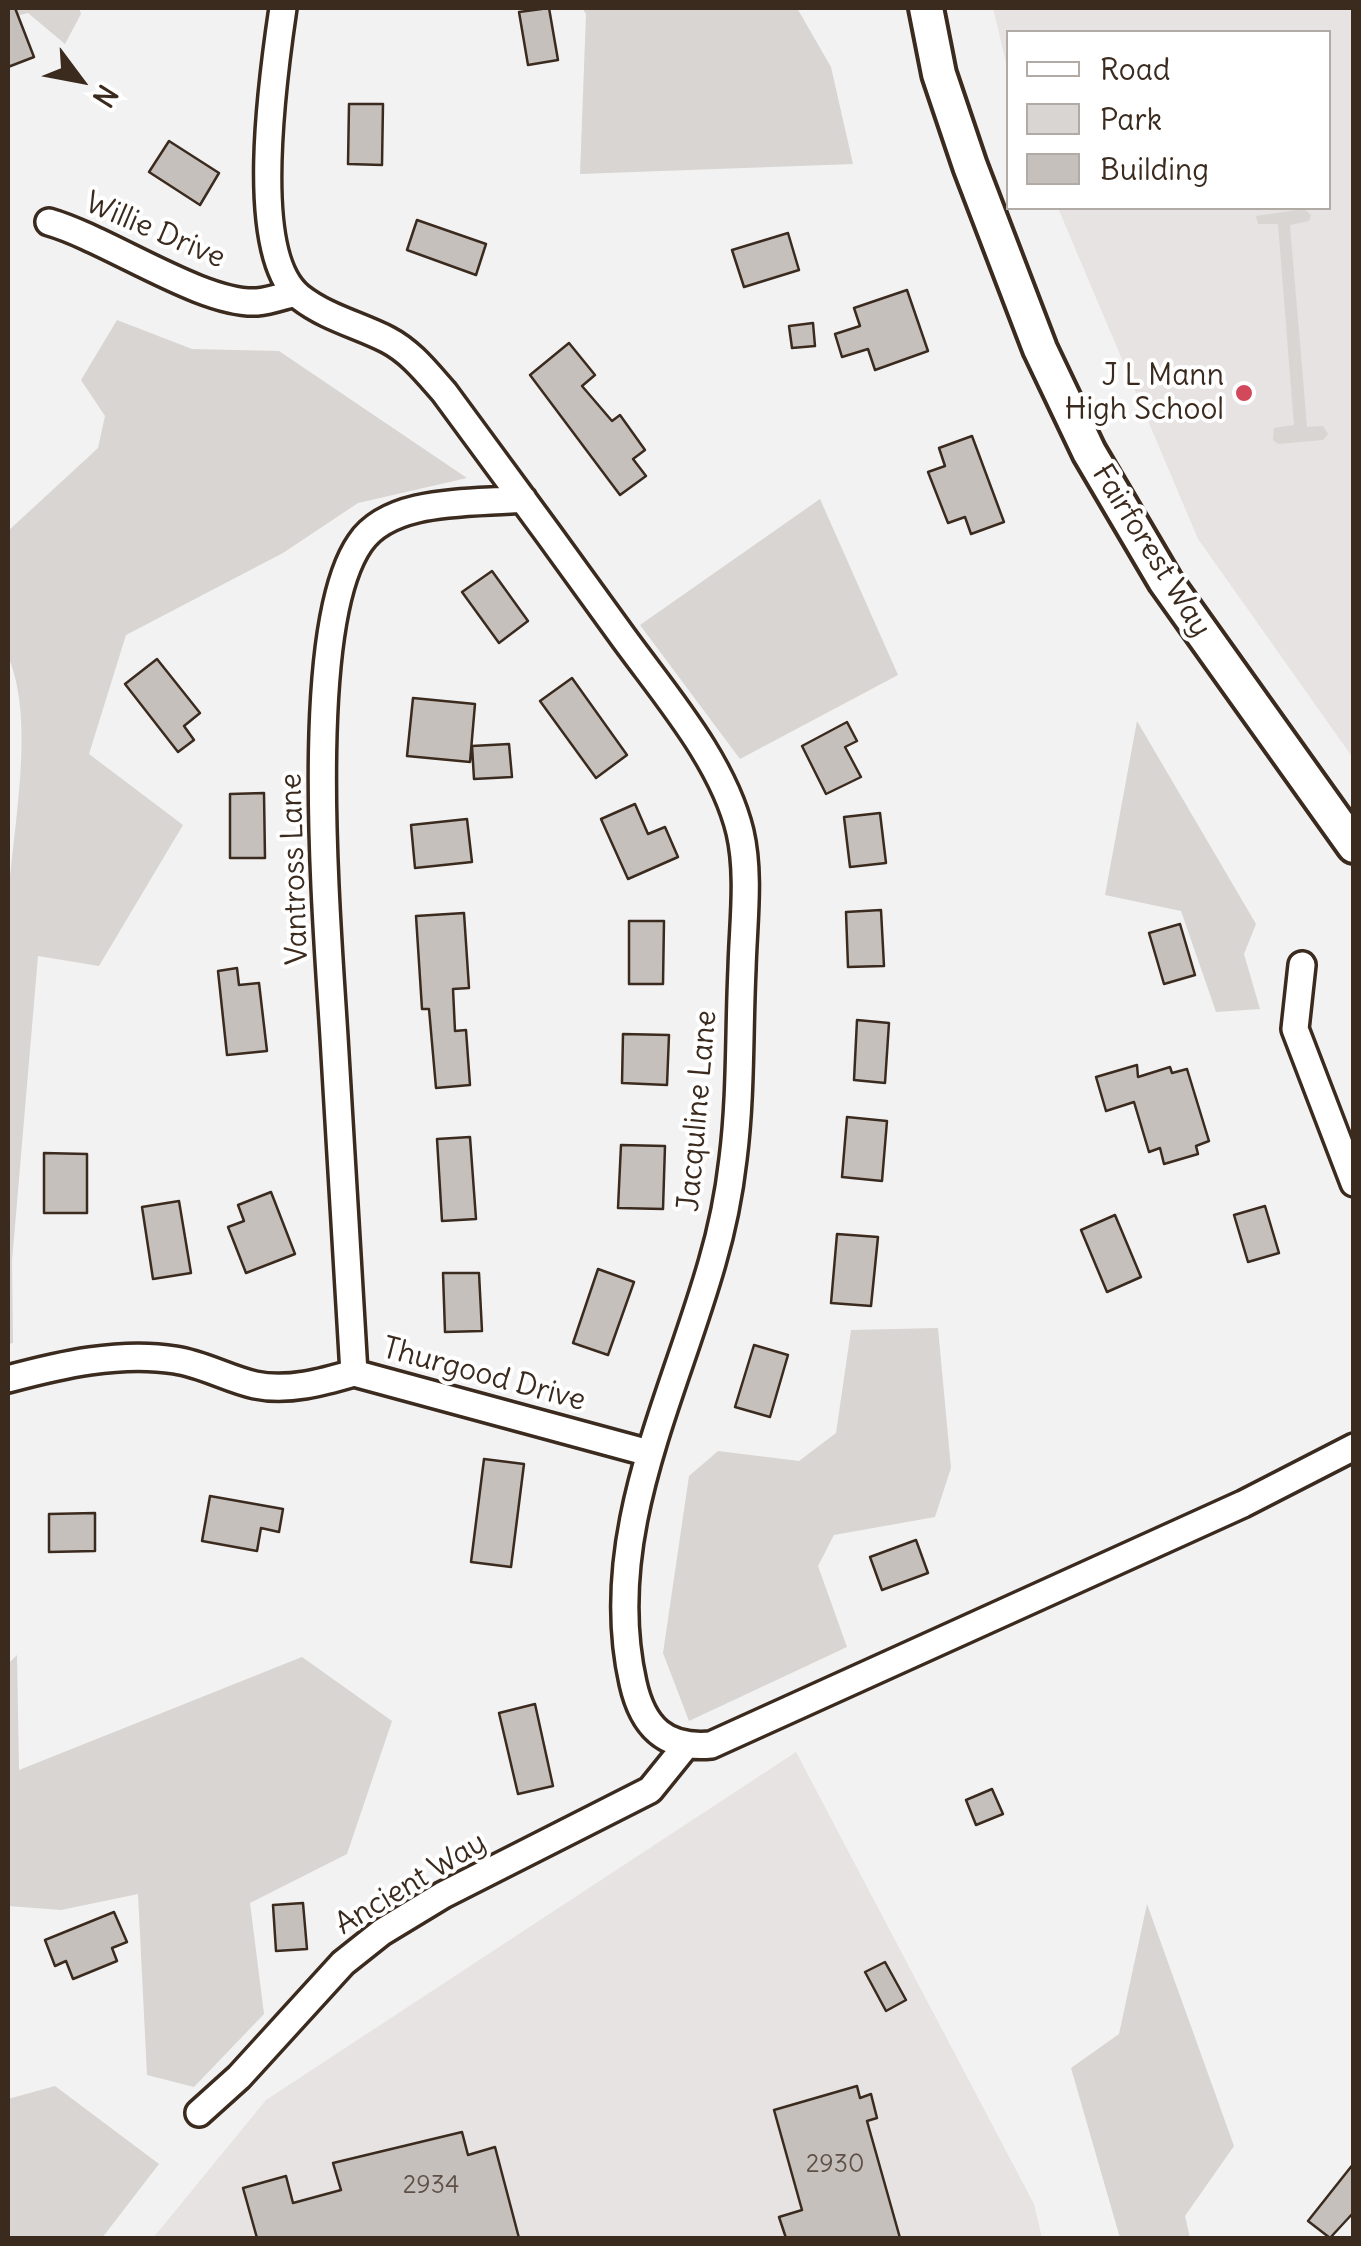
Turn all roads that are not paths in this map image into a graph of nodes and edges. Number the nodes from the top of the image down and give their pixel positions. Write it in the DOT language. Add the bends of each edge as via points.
graph roads {
  1 [pos="282,8"];
  2 [pos="926,8"];
  3 [pos="49,222"];
  4 [pos="295,294"];
  5 [pos="524,499"];
  6 [pos="1352,849"];
  7 [pos="1302,965"];
  8 [pos="1354,1182"];
  9 [pos="354,1373"];
  10 [pos="8,1379"];
  11 [pos="1354,1447"];
  12 [pos="649,1453"];
  13 [pos="684,1748"];
  14 [pos="199,2113"];
  1 -- 4 [label="street" via="268,176 272,230"];
  2 -- 6 [label="main road, Fairforest Way" via="939,74 970,166 1040,349 1089,452 1165,581"];
  3 -- 4 [label="street, Willie Drive" via="212,294 256,302"];
  4 -- 5 [label="street, Jacquline Lane" via="408,352"];
  5 -- 9 [label="street, Vantross Lane" via="417,510 374,527 346,569 336,615 322,798"];
  5 -- 12 [label="street, Jacquline Lane" via="706,757 740,834 737,1100 728,1198"];
  7 -- 8 [label="street" via="1295,1029"];
  9 -- 10 [label="street, Thurgood Drive" via="307,1385 258,1386 152,1358 103,1359"];
  9 -- 12 [label="street, Thurgood Drive"];
  11 -- 13 [label="street" via="752,1729"];
  12 -- 13 [label="street, Jacquline Lane" via="626,1567 626,1652 645,1718"];
  13 -- 14 [label="street, Ancient Way" via="650,1790 382,1932 343,1963"];
}
